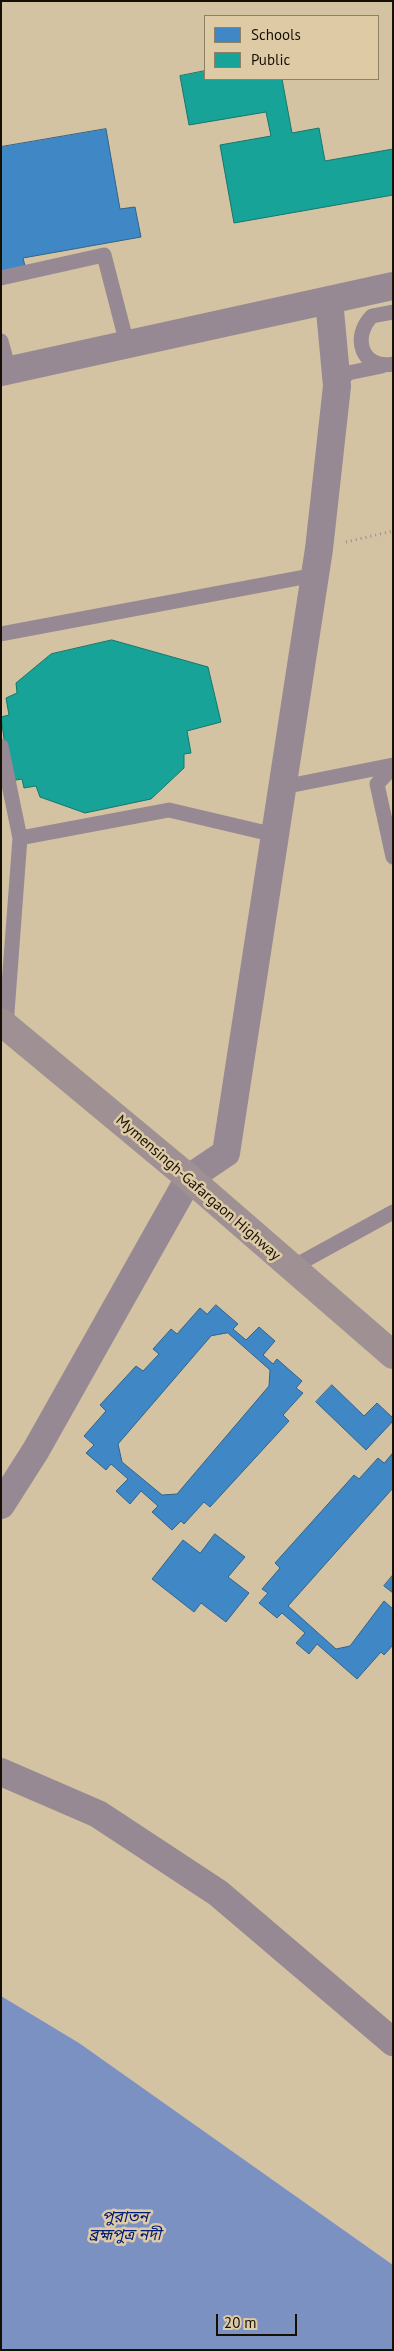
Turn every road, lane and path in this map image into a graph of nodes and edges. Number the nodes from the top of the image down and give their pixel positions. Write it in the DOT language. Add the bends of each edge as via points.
graph roads {
  1 [pos="1,278"];
  2 [pos="393,286"];
  3 [pos="329,300"];
  4 [pos="393,312"];
  5 [pos="1,340"];
  6 [pos="127,344"];
  7 [pos="387,365"];
  8 [pos="5,371"];
  9 [pos="337,386"];
  10 [pos="393,531"];
  11 [pos="317,562"];
  12 [pos="1,634"];
  13 [pos="1,746"];
  14 [pos="393,766"];
  15 [pos="284,786"];
  16 [pos="275,835"];
  17 [pos="20,838"];
  18 [pos="393,857"];
  19 [pos="4,1024"];
  20 [pos="188,1178"];
  21 [pos="393,1212"];
  22 [pos="291,1268"];
  23 [pos="393,1356"];
  24 [pos="1,1505"];
  25 [pos="1,1772"];
  26 [pos="393,2042"];
  1 -- 6 [label="lane" via="104,255"];
  2 -- 3 [label="street"];
  3 -- 6 [label="street"];
  3 -- 9 [label="street"];
  4 -- 7 [label="lane" via="372,316 361,331 362,349 367,356"];
  5 -- 8 [label="lane"];
  6 -- 8 [label="street"];
  7 -- 9 [label="lane" via="348,373"];
  9 -- 11 [label="street"];
  10 -- 11 [label="path"];
  11 -- 12 [label="lane"];
  11 -- 15 [label="street"];
  13 -- 17 [label="lane"];
  14 -- 15 [label="lane"];
  14 -- 18 [label="lane" via="377,784"];
  15 -- 16 [label="street"];
  16 -- 17 [label="lane" via="169,810"];
  16 -- 20 [label="street" via="226,1153"];
  17 -- 19 [label="lane"];
  19 -- 20 [label="main road, Mymensingh-Gafargaon Highway"];
  20 -- 22 [label="main road, Mymensingh-Gafargaon Highway"];
  20 -- 24 [label="street" via="36,1450"];
  21 -- 22 [label="lane"];
  22 -- 23 [label="main road, Mymensingh-Gafargaon Highway"];
  25 -- 26 [label="street" via="98,1814 218,1893"];
}
